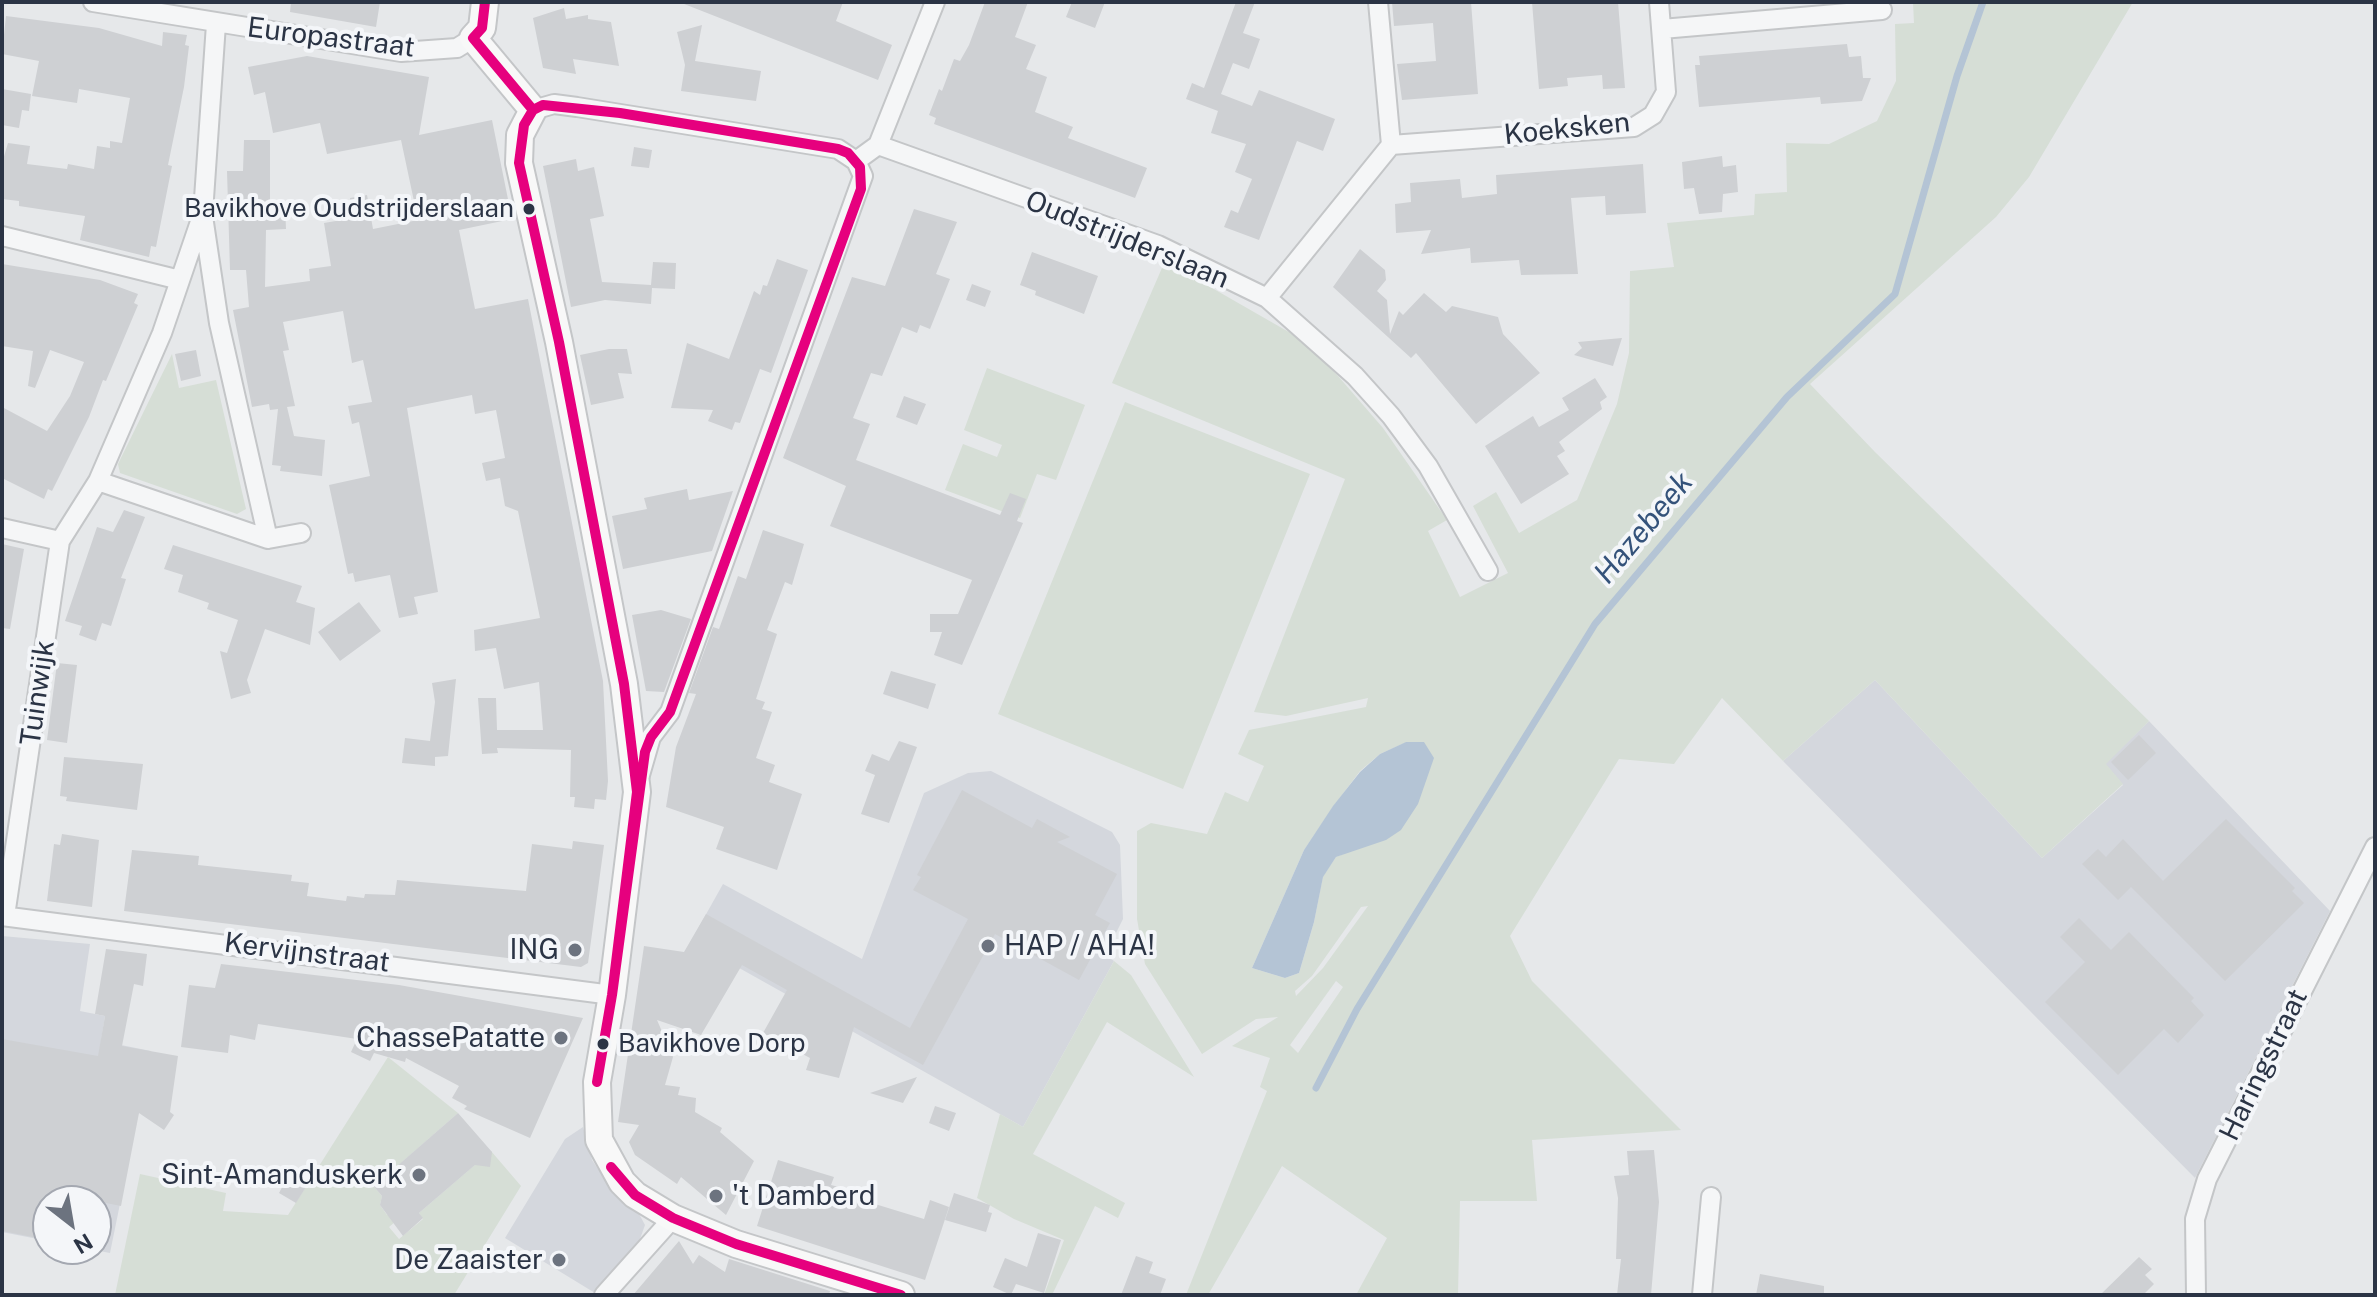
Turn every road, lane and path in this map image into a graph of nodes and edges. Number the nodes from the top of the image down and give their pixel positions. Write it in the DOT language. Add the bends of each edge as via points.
graph roads {
  1 [pos="93,2"];
  2 [pos="485,2"];
  3 [pos="935,2"];
  4 [pos="1378,2"];
  5 [pos="1659,2"];
  6 [pos="1882,10"];
  7 [pos="216,24"];
  8 [pos="1662,29"];
  9 [pos="473,38"];
  10 [pos="533,110"];
  11 [pos="878,145"];
  12 [pos="1391,145"];
  13 [pos="856,161"];
  14 [pos="203,213"];
  15 [pos="2,236"];
  16 [pos="180,280"];
  17 [pos="1267,298"];
  18 [pos="98,481"];
  19 [pos="2,528"];
  20 [pos="301,533"];
  21 [pos="268,539"];
  22 [pos="60,541"];
  23 [pos="1488,571"];
  24 [pos="660,724"];
  25 [pos="627,725"];
  26 [pos="637,792"];
  27 [pos="2375,847"];
  28 [pos="3,916"];
  29 [pos="612,995"];
  30 [pos="1711,1197"];
  31 [pos="673,1218"];
  32 [pos="604,1295"];
  33 [pos="901,1295"];
  34 [pos="1702,1295"];
  35 [pos="2196,1295"];
  1 -- 7 [label="street, Europastraat"];
  2 -- 9 [label="street" via="482,28"];
  3 -- 11 [label="street"];
  4 -- 12 [label="street"];
  5 -- 8 [label="street, Koeksken"];
  6 -- 8 [label="street"];
  7 -- 9 [label="street, Europastraat" via="401,52 457,48"];
  7 -- 14 [label="street, Tuinwijk"];
  8 -- 12 [label="street, Koeksken" via="1666,92 1653,115 1634,127"];
  9 -- 10 [label="street"];
  10 -- 13 [label="street" via="554,104 634,115 838,149"];
  10 -- 25 [label="street" via="520,135 519,163 562,357 624,684"];
  11 -- 13 [label="street"];
  11 -- 17 [label="street, Oudstrijderslaan" via="1158,245"];
  12 -- 17 [label="street"];
  13 -- 24 [label="street" via="863,176 861,189 670,712"];
  14 -- 16 [label="street, Tuinwijk"];
  14 -- 21 [label="street, Tuinwijk" via="219,323"];
  15 -- 16 [label="street"];
  16 -- 18 [label="street, Tuinwijk"];
  17 -- 23 [label="street, Oudstrijderslaan" via="1355,376 1391,416 1428,466"];
  18 -- 21 [label="street"];
  18 -- 22 [label="street, Tuinwijk"];
  19 -- 22 [label="street"];
  20 -- 21 [label="street"];
  22 -- 28 [label="street, Tuinwijk"];
  24 -- 25 [label="street"];
  24 -- 26 [label="street" via="645,752"];
  25 -- 26 [label="street"];
  26 -- 29 [label="street"];
  27 -- 35 [label="street, Haringstraat" via="2207,1179 2195,1219"];
  28 -- 29 [label="street, Kervijnstraat"];
  29 -- 31 [label="street" via="597,1082 599,1140 622,1182"];
  30 -- 34 [label="street"];
  31 -- 32 [label="street"];
  31 -- 33 [label="street" via="736,1244"];
}
